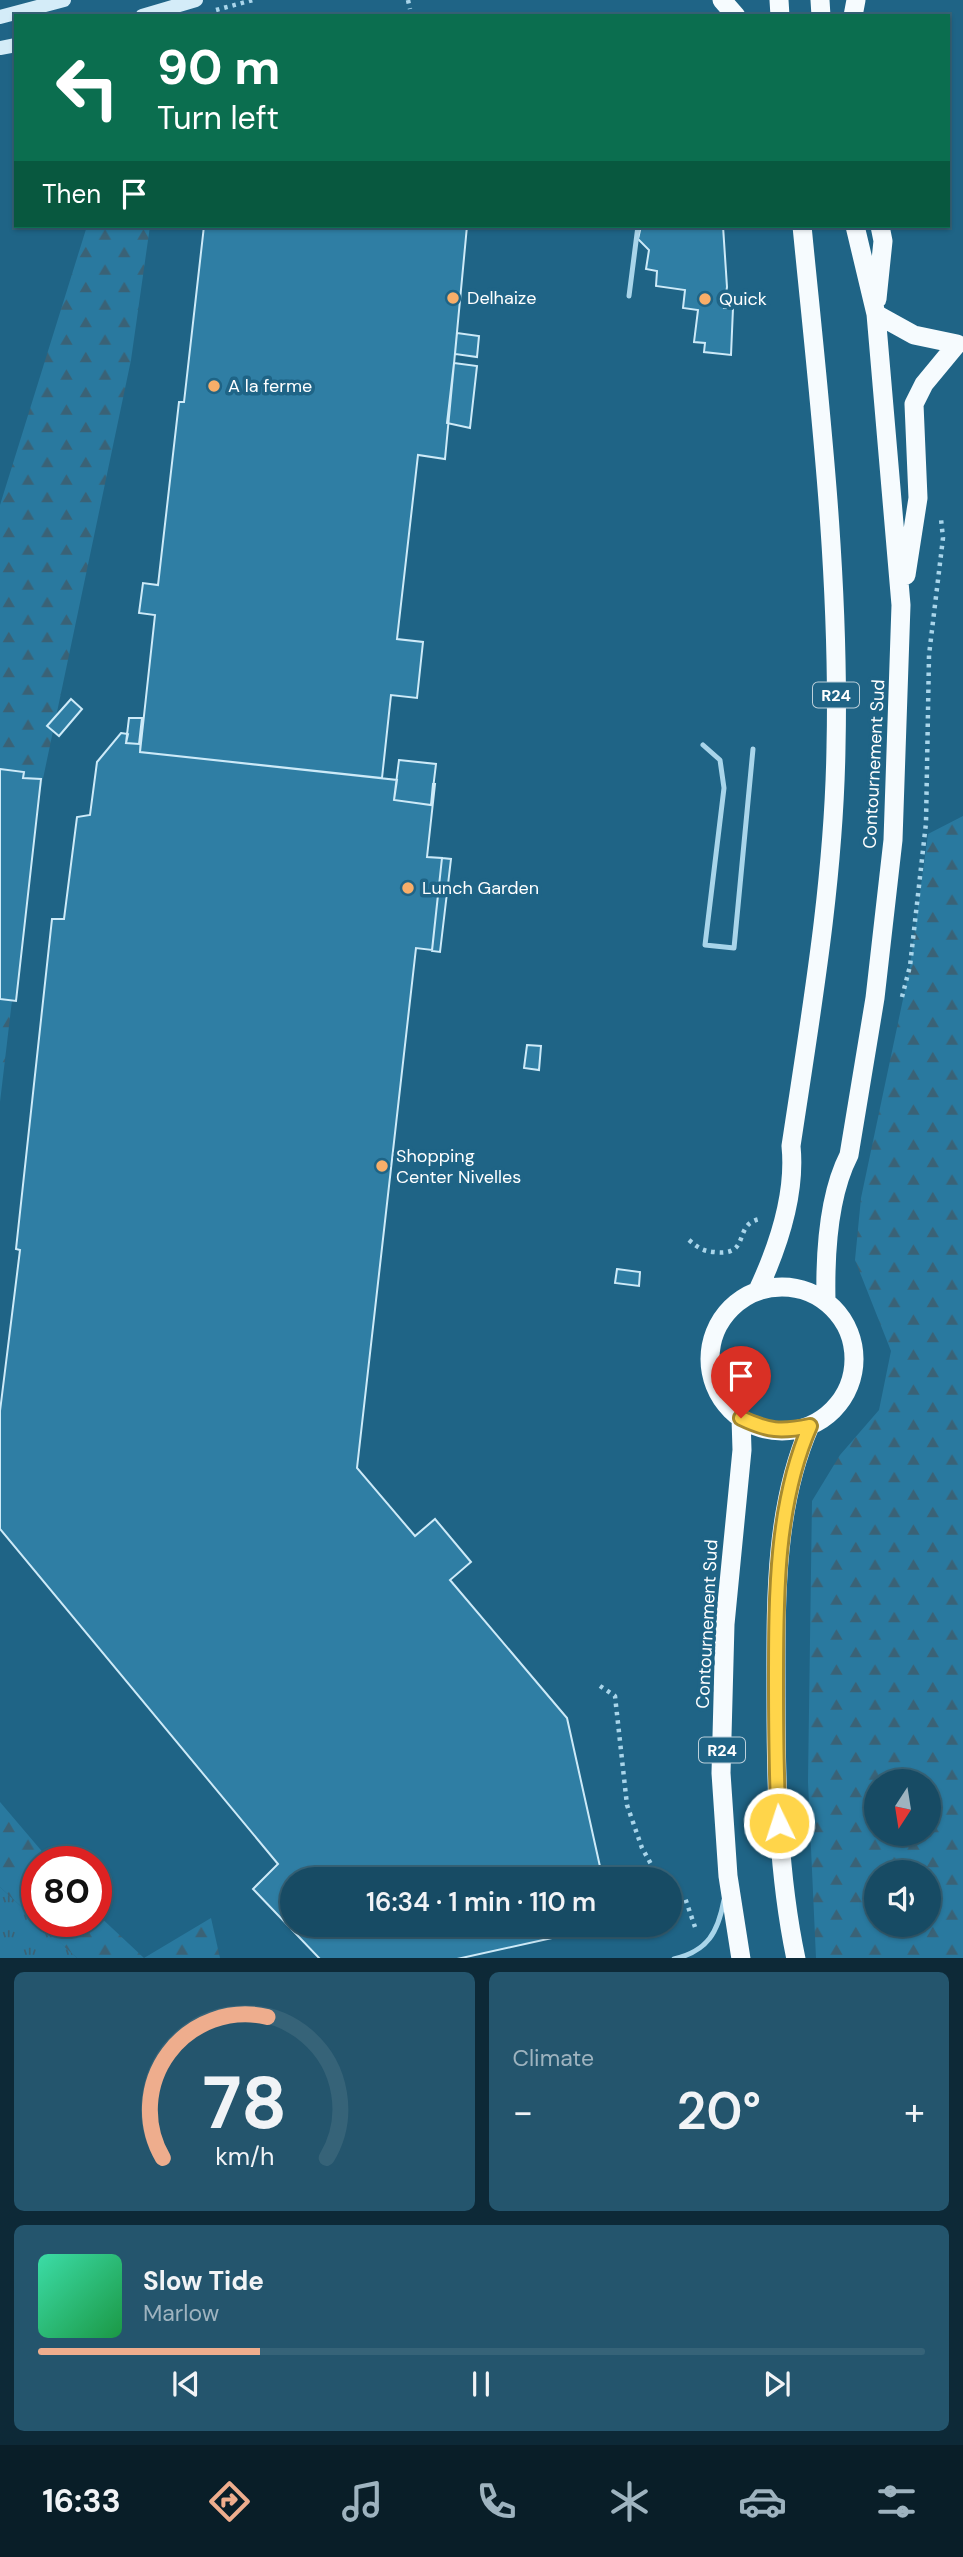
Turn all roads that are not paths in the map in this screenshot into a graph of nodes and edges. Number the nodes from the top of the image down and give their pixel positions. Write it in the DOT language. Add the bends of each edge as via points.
graph roads {
  1 [pos="64,0"];
  2 [pos="196,0"];
  3 [pos="722,0"];
  4 [pos="32,4"];
  5 [pos="149,14"];
  6 [pos="734,14"];
  7 [pos="0,17"];
  8 [pos="638,228"];
  9 [pos="802,228"];
  10 [pos="855,228"];
  11 [pos="880,228"];
  12 [pos="629,296"];
  13 [pos="876,314"];
  14 [pos="960,343"];
  15 [pos="901,605"];
  16 [pos="703,745"];
  17 [pos="753,749"];
  18 [pos="758,1290"];
  19 [pos="826,1301"];
  20 [pos="741,1418"];
  21 [pos="810,1426"];
  22 [pos="728,1876"];
  23 [pos="674,1958"];
  24 [pos="741,1958"];
  25 [pos="796,1958"];
  1 -- 4 [label="main road"];
  2 -- 5 [label="main road"];
  3 -- 6 [label="highway"];
  4 -- 7 [label="main road"];
  8 -- 12 [label="lane"];
  9 -- 18 [label="highway, R24" via="823,426 837,653 833,821 826,905 791,1146 793,1163 783,1223"];
  10 -- 13 [label="highway, Contournement Sud"];
  11 -- 13 [label="highway"];
  13 -- 14 [label="highway" via="914,335"];
  13 -- 15 [label="highway, Contournement Sud"];
  14 -- 15 [label="highway" via="924,384 914,404 918,498"];
  15 -- 19 [label="highway, Contournement Sud" via="893,841 875,998 849,1155 839,1174 827,1252"];
  16 -- 17 [label="lane" via="720,760 724,788 705,945 734,948"];
  18 -- 19 [label="highway" via="782,1286 805,1290"];
  18 -- 20 [label="highway, R24" via="737,1302 721,1320 712,1341 710,1365 716,1389"];
  19 -- 21 [label="highway" via="844,1319 853,1343 854,1368 847,1392 831,1412"];
  20 -- 21 [label="highway, R24" via="775,1430"];
  20 -- 22 [label="highway, Contournement Sud / R24" via="743,1450 725,1624 721,1773"];
  21 -- 25 [label="highway" via="789,1486 776,1622 776,1778 782,1869"];
  22 -- 23 [label="lane" via="720,1922 712,1936 701,1948"];
  22 -- 24 [label="highway, Contournement Sud / R24"];
}
